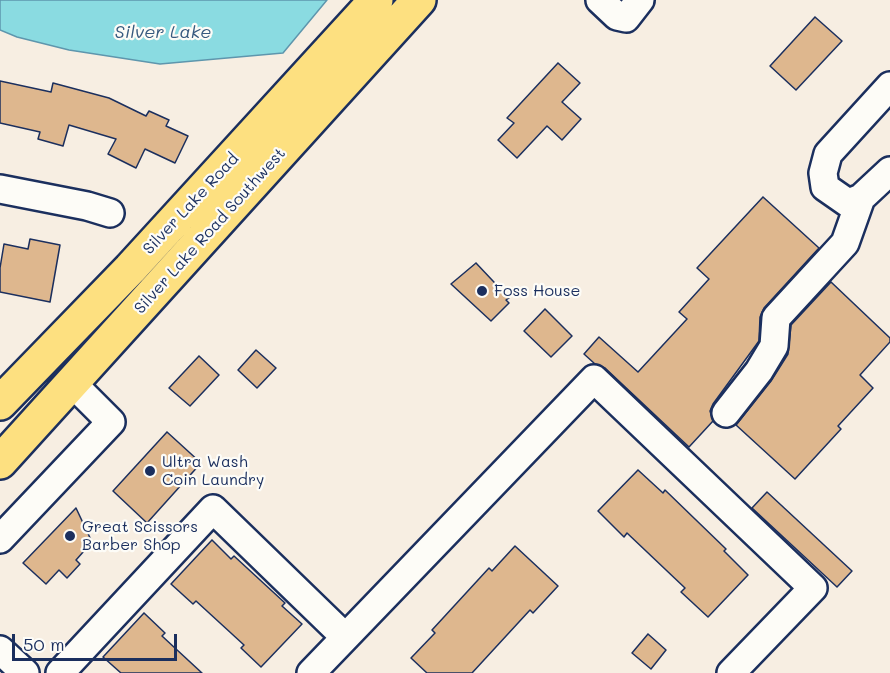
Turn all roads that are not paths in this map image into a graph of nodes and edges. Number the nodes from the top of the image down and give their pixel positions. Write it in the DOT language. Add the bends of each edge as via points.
graph roads {
  1 [pos="376,0"];
  2 [pos="420,0"];
  3 [pos="600,0"];
  4 [pos="640,0"];
  5 [pos="890,86"];
  6 [pos="890,171"];
  7 [pos="0,189"];
  8 [pos="861,198"];
  9 [pos="110,213"];
  10 [pos="73,384"];
  11 [pos="0,402"];
  12 [pos="726,413"];
  13 [pos="0,462"];
  14 [pos="0,539"];
  15 [pos="345,637"];
  16 [pos="0,650"];
  17 [pos="26,673"];
  18 [pos="60,673"];
  19 [pos="311,673"];
  20 [pos="731,673"];
  1 -- 11 [label="main road, Silver Lake Road" via="154,244"];
  2 -- 10 [label="main road, Silver Lake Road Southwest"];
  3 -- 4 [label="street" via="617,16 626,18"];
  5 -- 8 [label="street" via="828,154 823,173 825,187 835,196 848,203"];
  6 -- 8 [label="street"];
  7 -- 9 [label="street"];
  8 -- 12 [label="street" via="845,243 776,318 774,346"];
  10 -- 13 [label="main road, Silver Lake Road Southwest"];
  10 -- 14 [label="street" via="111,422"];
  15 -- 18 [label="street" via="213,509"];
  15 -- 19 [label="street"];
  15 -- 20 [label="street" via="594,379 813,588"];
  16 -- 17 [label="street"];
}
